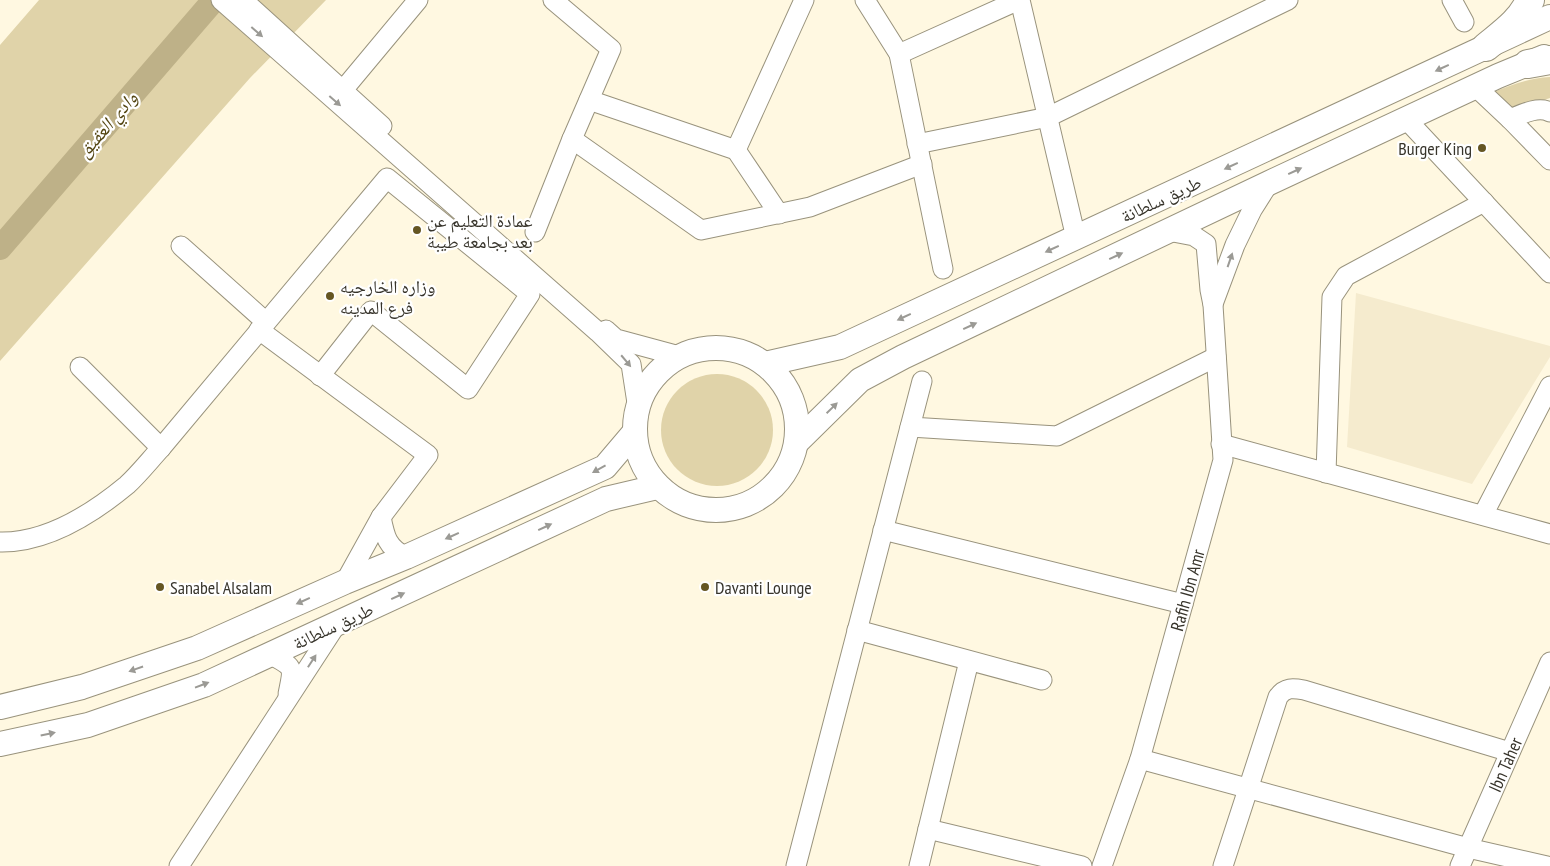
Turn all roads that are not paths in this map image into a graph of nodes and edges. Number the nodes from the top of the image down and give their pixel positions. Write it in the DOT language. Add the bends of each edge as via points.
graph roads {
  1 [pos="221,0"];
  2 [pos="243,0"];
  3 [pos="418,0"];
  4 [pos="554,0"];
  5 [pos="804,0"];
  6 [pos="865,0"];
  7 [pos="1019,0"];
  8 [pos="1288,0"];
  9 [pos="1452,0"];
  10 [pos="1530,0"];
  11 [pos="1550,17"];
  12 [pos="1464,22"];
  13 [pos="1486,47"];
  14 [pos="899,54"];
  15 [pos="1543,59"];
  16 [pos="303,63"];
  17 [pos="1476,87"];
  18 [pos="343,90"];
  19 [pos="589,100"];
  20 [pos="1550,112"];
  21 [pos="1048,117"];
  22 [pos="1406,119"];
  23 [pos="1510,119"];
  24 [pos="572,139"];
  25 [pos="917,144"];
  26 [pos="736,150"];
  27 [pos="1550,160"];
  28 [pos="922,164"];
  29 [pos="1269,183"];
  30 [pos="1484,202"];
  31 [pos="779,214"];
  32 [pos="1168,231"];
  33 [pos="535,232"];
  34 [pos="1076,238"];
  35 [pos="181,246"];
  36 [pos="943,269"];
  37 [pos="1550,273"];
  38 [pos="1213,305"];
  39 [pos="263,326"];
  40 [pos="679,356"];
  41 [pos="1216,357"];
  42 [pos="765,364"];
  43 [pos="80,367"];
  44 [pos="320,376"];
  45 [pos="922,381"];
  46 [pos="1550,386"];
  47 [pos="637,403"];
  48 [pos="910,427"];
  49 [pos="633,434"];
  50 [pos="797,442"];
  51 [pos="1222,444"];
  52 [pos="161,448"];
  53 [pos="1326,473"];
  54 [pos="657,487"];
  55 [pos="1482,515"];
  56 [pos="382,517"];
  57 [pos="884,530"];
  58 [pos="1550,534"];
  59 [pos="0,542"];
  60 [pos="406,557"];
  61 [pos="345,582"];
  62 [pos="1183,604"];
  63 [pos="336,625"];
  64 [pos="857,630"];
  65 [pos="271,655"];
  66 [pos="969,661"];
  67 [pos="1550,662"];
  68 [pos="1042,680"];
  69 [pos="287,698"];
  70 [pos="0,707"];
  71 [pos="0,744"];
  72 [pos="1510,752"];
  73 [pos="1140,759"];
  74 [pos="1248,788"];
  75 [pos="928,829"];
  76 [pos="1468,848"];
  77 [pos="1013,858"];
  78 [pos="179,866"];
  79 [pos="796,866"];
  80 [pos="919,866"];
  81 [pos="1082,866"];
  82 [pos="1102,866"];
  83 [pos="1223,866"];
  84 [pos="1460,866"];
  85 [pos="1547,866"];
  1 -- 16 [label="street, one-way"];
  2 -- 16 [label="street"];
  3 -- 18 [label="street"];
  4 -- 19 [label="street" via="611,50"];
  5 -- 26 [label="street"];
  6 -- 14 [label="street"];
  7 -- 14 [label="street"];
  7 -- 21 [label="street"];
  8 -- 21 [label="street"];
  9 -- 12 [label="street"];
  10 -- 13 [label="highway" via="1515,23"];
  11 -- 13 [label="main road, طريق سلطانة"];
  13 -- 34 [label="main road, طريق سلطانة, one-way"];
  14 -- 25 [label="street"];
  15 -- 17 [label="main road, طريق سلطانة"];
  16 -- 18 [label="street"];
  16 -- 47 [label="street, one-way" via="631,364"];
  17 -- 22 [label="main road, طريق سلطانة"];
  17 -- 23 [label="street"];
  18 -- 40 [label="street" via="616,339"];
  19 -- 24 [label="street"];
  19 -- 26 [label="street"];
  20 -- 23 [label="street" via="1524,113"];
  21 -- 25 [label="street"];
  21 -- 34 [label="street"];
  29 -- 22 [label="main road, طريق سلطانة, one-way"];
  22 -- 30 [label="street"];
  23 -- 27 [label="street"];
  24 -- 31 [label="street" via="700,230"];
  24 -- 33 [label="street"];
  25 -- 28 [label="street"];
  26 -- 31 [label="street"];
  28 -- 31 [label="street" via="810,207"];
  28 -- 36 [label="street"];
  29 -- 32 [label="main road, طريق سلطانة"];
  38 -- 29 [label="street, one-way" via="1234,245"];
  30 -- 37 [label="street"];
  30 -- 53 [label="street" via="1346,276 1332,297"];
  32 -- 38 [label="street, Rafih Ibn Amr" via="1194,236 1206,244"];
  50 -- 32 [label="main road, طريق سلطانة, one-way" via="860,380"];
  34 -- 42 [label="main road, طريق سلطانة, one-way" via="840,347"];
  35 -- 39 [label="street"];
  38 -- 41 [label="street, Rafih Ibn Amr"];
  39 -- 44 [label="street"];
  39 -- 44 [label="street" via="387,178 530,294 468,389 371,312"];
  39 -- 52 [label="street"];
  40 -- 42 [label="main road" via="701,348 724,348 746,353"];
  40 -- 47 [label="main road" via="653,375"];
  41 -- 48 [label="street" via="1057,436"];
  41 -- 51 [label="street, Rafih Ibn Amr"];
  42 -- 50 [label="main road" via="786,387 796,413"];
  43 -- 52 [label="street"];
  44 -- 56 [label="street" via="428,455"];
  45 -- 48 [label="street"];
  46 -- 55 [label="street"];
  47 -- 49 [label="main road"];
  48 -- 57 [label="street"];
  49 -- 54 [label="main road" via="640,461"];
  49 -- 60 [label="main road, طريق سلطانة, one-way" via="605,467"];
  50 -- 54 [label="main road" via="787,469 770,490 748,504 725,510 686,505"];
  51 -- 53 [label="street"];
  51 -- 62 [label="street, Rafih Ibn Amr" via="1222,460"];
  52 -- 59 [label="street" via="128,484 68,525 36,538"];
  53 -- 55 [label="street"];
  63 -- 54 [label="main road, طريق سلطانة, one-way" via="606,499"];
  55 -- 58 [label="street"];
  56 -- 60 [label="street" via="385,534 393,550"];
  56 -- 61 [label="street"];
  57 -- 62 [label="street"];
  57 -- 64 [label="street"];
  60 -- 61 [label="main road, طريق سلطانة"];
  61 -- 70 [label="main road, طريق سلطانة, one-way" via="196,648 82,687"];
  62 -- 73 [label="street, Rafih Ibn Amr"];
  63 -- 65 [label="main road, طريق سلطانة"];
  69 -- 63 [label="street, one-way"];
  64 -- 66 [label="street"];
  64 -- 79 [label="street"];
  65 -- 69 [label="street" via="288,664 292,672"];
  71 -- 65 [label="main road, طريق سلطانة, one-way" via="88,725 204,685"];
  66 -- 68 [label="street"];
  66 -- 75 [label="street"];
  67 -- 72 [label="street, Ibn Taher"];
  69 -- 78 [label="street"];
  72 -- 74 [label="street" via="1304,690 1288,688 1278,696"];
  72 -- 76 [label="street, Ibn Taher"];
  73 -- 74 [label="street"];
  73 -- 82 [label="street, Rafih Ibn Amr"];
  74 -- 76 [label="street"];
  74 -- 83 [label="street"];
  75 -- 77 [label="street"];
  75 -- 80 [label="street"];
  76 -- 84 [label="street, Ibn Taher"];
  76 -- 85 [label="street"];
  77 -- 81 [label="street"];
}
